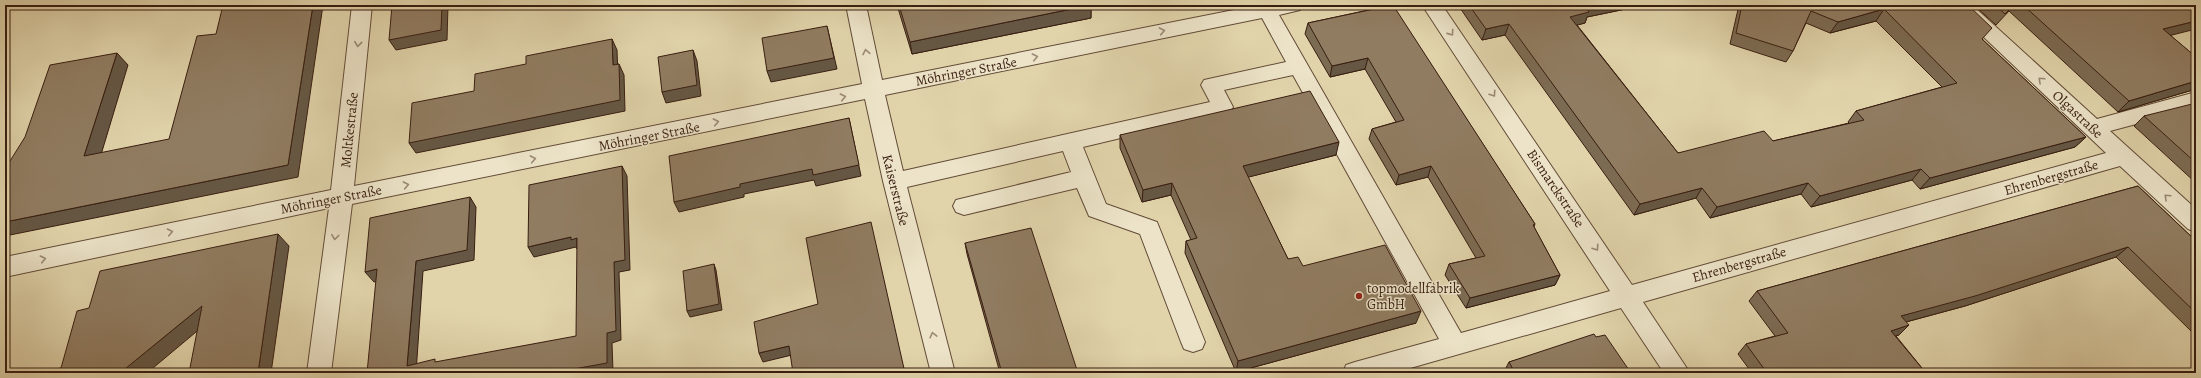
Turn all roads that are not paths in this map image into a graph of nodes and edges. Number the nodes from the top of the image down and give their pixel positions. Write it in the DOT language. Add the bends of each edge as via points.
graph roads {
  1 [pos="362,5"];
  2 [pos="856,5"];
  3 [pos="1293,5"];
  4 [pos="1432,5"];
  5 [pos="1960,5"];
  6 [pos="1267,10"];
  7 [pos="1299,67"];
  8 [pos="873,90"];
  9 [pos="2196,100"];
  10 [pos="2093,128"];
  11 [pos="1070,142"];
  12 [pos="2124,156"];
  13 [pos="1084,178"];
  14 [pos="894,182"];
  15 [pos="340,198"];
  16 [pos="964,206"];
  17 [pos="2196,223"];
  18 [pos="5,267"];
  19 [pos="1628,295"];
  20 [pos="1193,342"];
  21 [pos="1455,345"];
  22 [pos="319,373"];
  23 [pos="943,373"];
  24 [pos="1355,373"];
  25 [pos="1678,373"];
  1 -- 15 [label="street, Moltkestraße, one-way"];
  8 -- 2 [label="street, Kaiserstraße, one-way"];
  3 -- 6 [label="street, Möhringer Straße"];
  4 -- 19 [label="street, Bismarckstraße, one-way"];
  10 -- 5 [label="street, Olgastraße, one-way"];
  6 -- 7 [label="street"];
  8 -- 6 [label="street, Möhringer Straße, one-way"];
  7 -- 11 [label="street" via="1212,85 1223,107"];
  7 -- 21 [label="street"];
  8 -- 14 [label="street, Kaiserstraße"];
  15 -- 8 [label="street, Möhringer Straße, one-way"];
  9 -- 10 [label="street"];
  10 -- 12 [label="street, Olgastraße"];
  11 -- 13 [label="street"];
  11 -- 14 [label="street"];
  17 -- 12 [label="street, Olgastraße, one-way"];
  12 -- 19 [label="street, Ehrenbergstraße"];
  13 -- 16 [label="street"];
  13 -- 20 [label="street" via="1097,210 1149,228"];
  23 -- 14 [label="street, Kaiserstraße, one-way"];
  18 -- 15 [label="street, Möhringer Straße, one-way"];
  15 -- 22 [label="street, Moltkestraße, one-way"];
  19 -- 21 [label="street, Ehrenbergstraße"];
  19 -- 25 [label="street, Bismarckstraße"];
  21 -- 24 [label="street, Ehrenbergstraße"];
}
